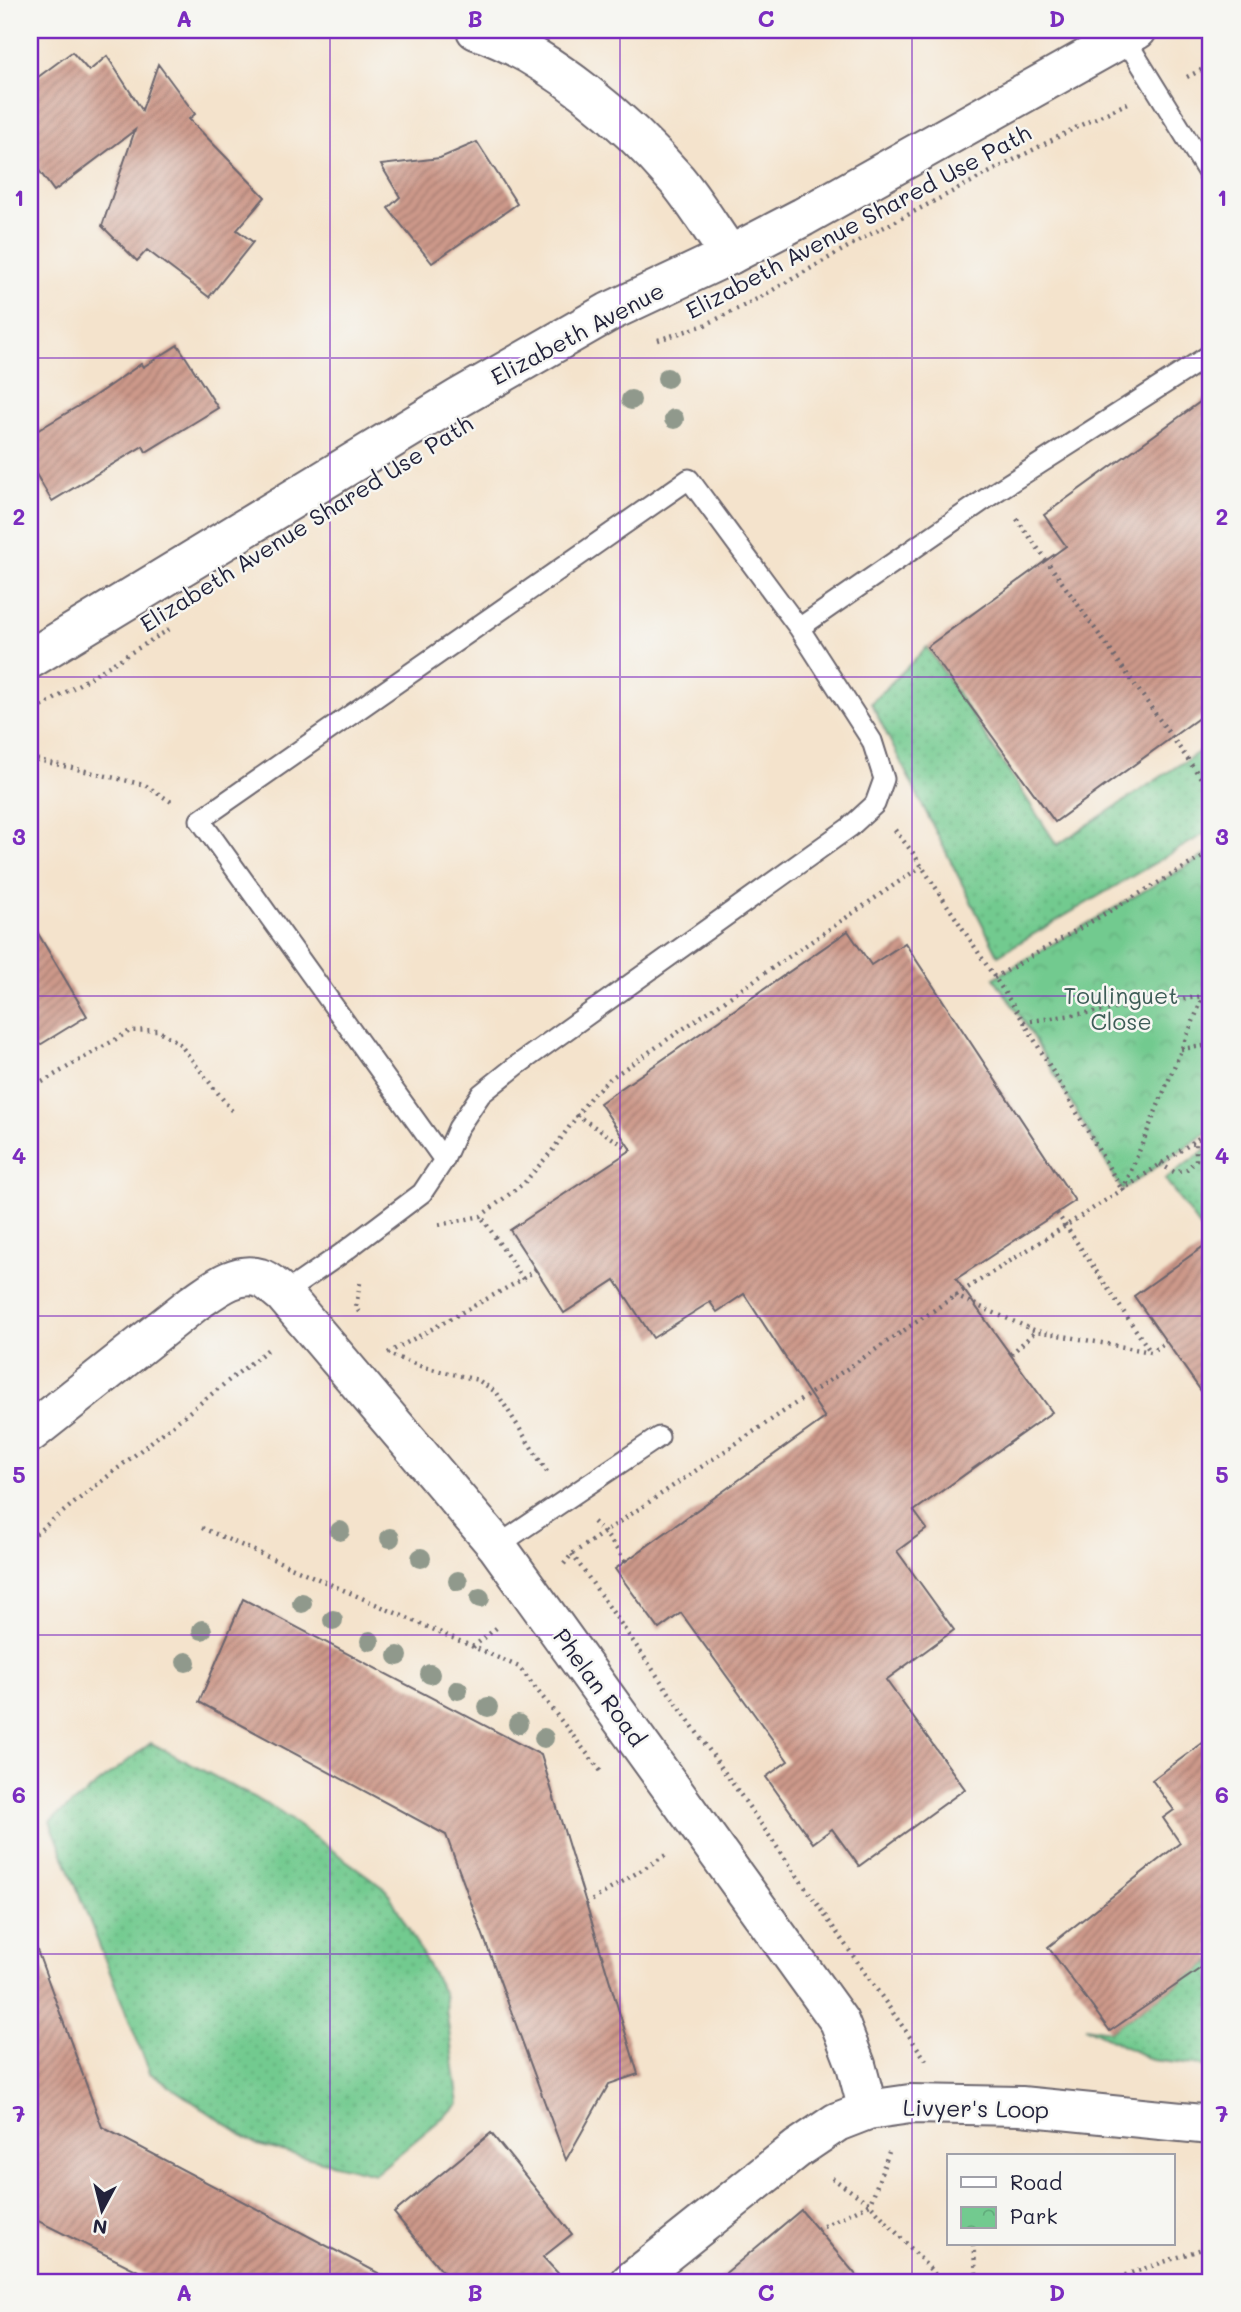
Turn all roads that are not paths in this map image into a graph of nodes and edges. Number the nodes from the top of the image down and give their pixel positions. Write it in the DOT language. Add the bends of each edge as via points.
graph roads {
  1 [pos="476,30"];
  2 [pos="1130,34"];
  3 [pos="1211,178"];
  4 [pos="730,255"];
  5 [pos="1211,354"];
  6 [pos="799,628"];
  7 [pos="30,659"];
  8 [pos="444,1160"];
  9 [pos="294,1306"];
  10 [pos="30,1433"];
  11 [pos="659,1437"];
  12 [pos="497,1546"];
  13 [pos="868,2110"];
  14 [pos="1211,2125"];
  15 [pos="630,2282"];
  1 -- 4 [label="street" via="556,70 627,127 678,181"];
  2 -- 3 [label="lane"];
  2 -- 4 [label="street, Elizabeth Avenue"];
  4 -- 7 [label="street, Elizabeth Avenue" via="609,312 471,391"];
  5 -- 6 [label="lane" via="997,491"];
  6 -- 8 [label="lane" via="872,741 884,779 875,803 850,827 481,1094"];
  6 -- 8 [label="lane" via="689,479 200,820"];
  8 -- 9 [label="lane" via="422,1193 341,1254"];
  9 -- 10 [label="street" via="261,1278 243,1276 220,1285"];
  9 -- 12 [label="street, Phelan Road"];
  11 -- 12 [label="lane"];
  12 -- 13 [label="street, Phelan Road" via="839,2021"];
  13 -- 14 [label="street, Livyer's Loop" via="956,2103"];
  13 -- 15 [label="street, Livyer's Loop" via="837,2122 797,2149"];
}
